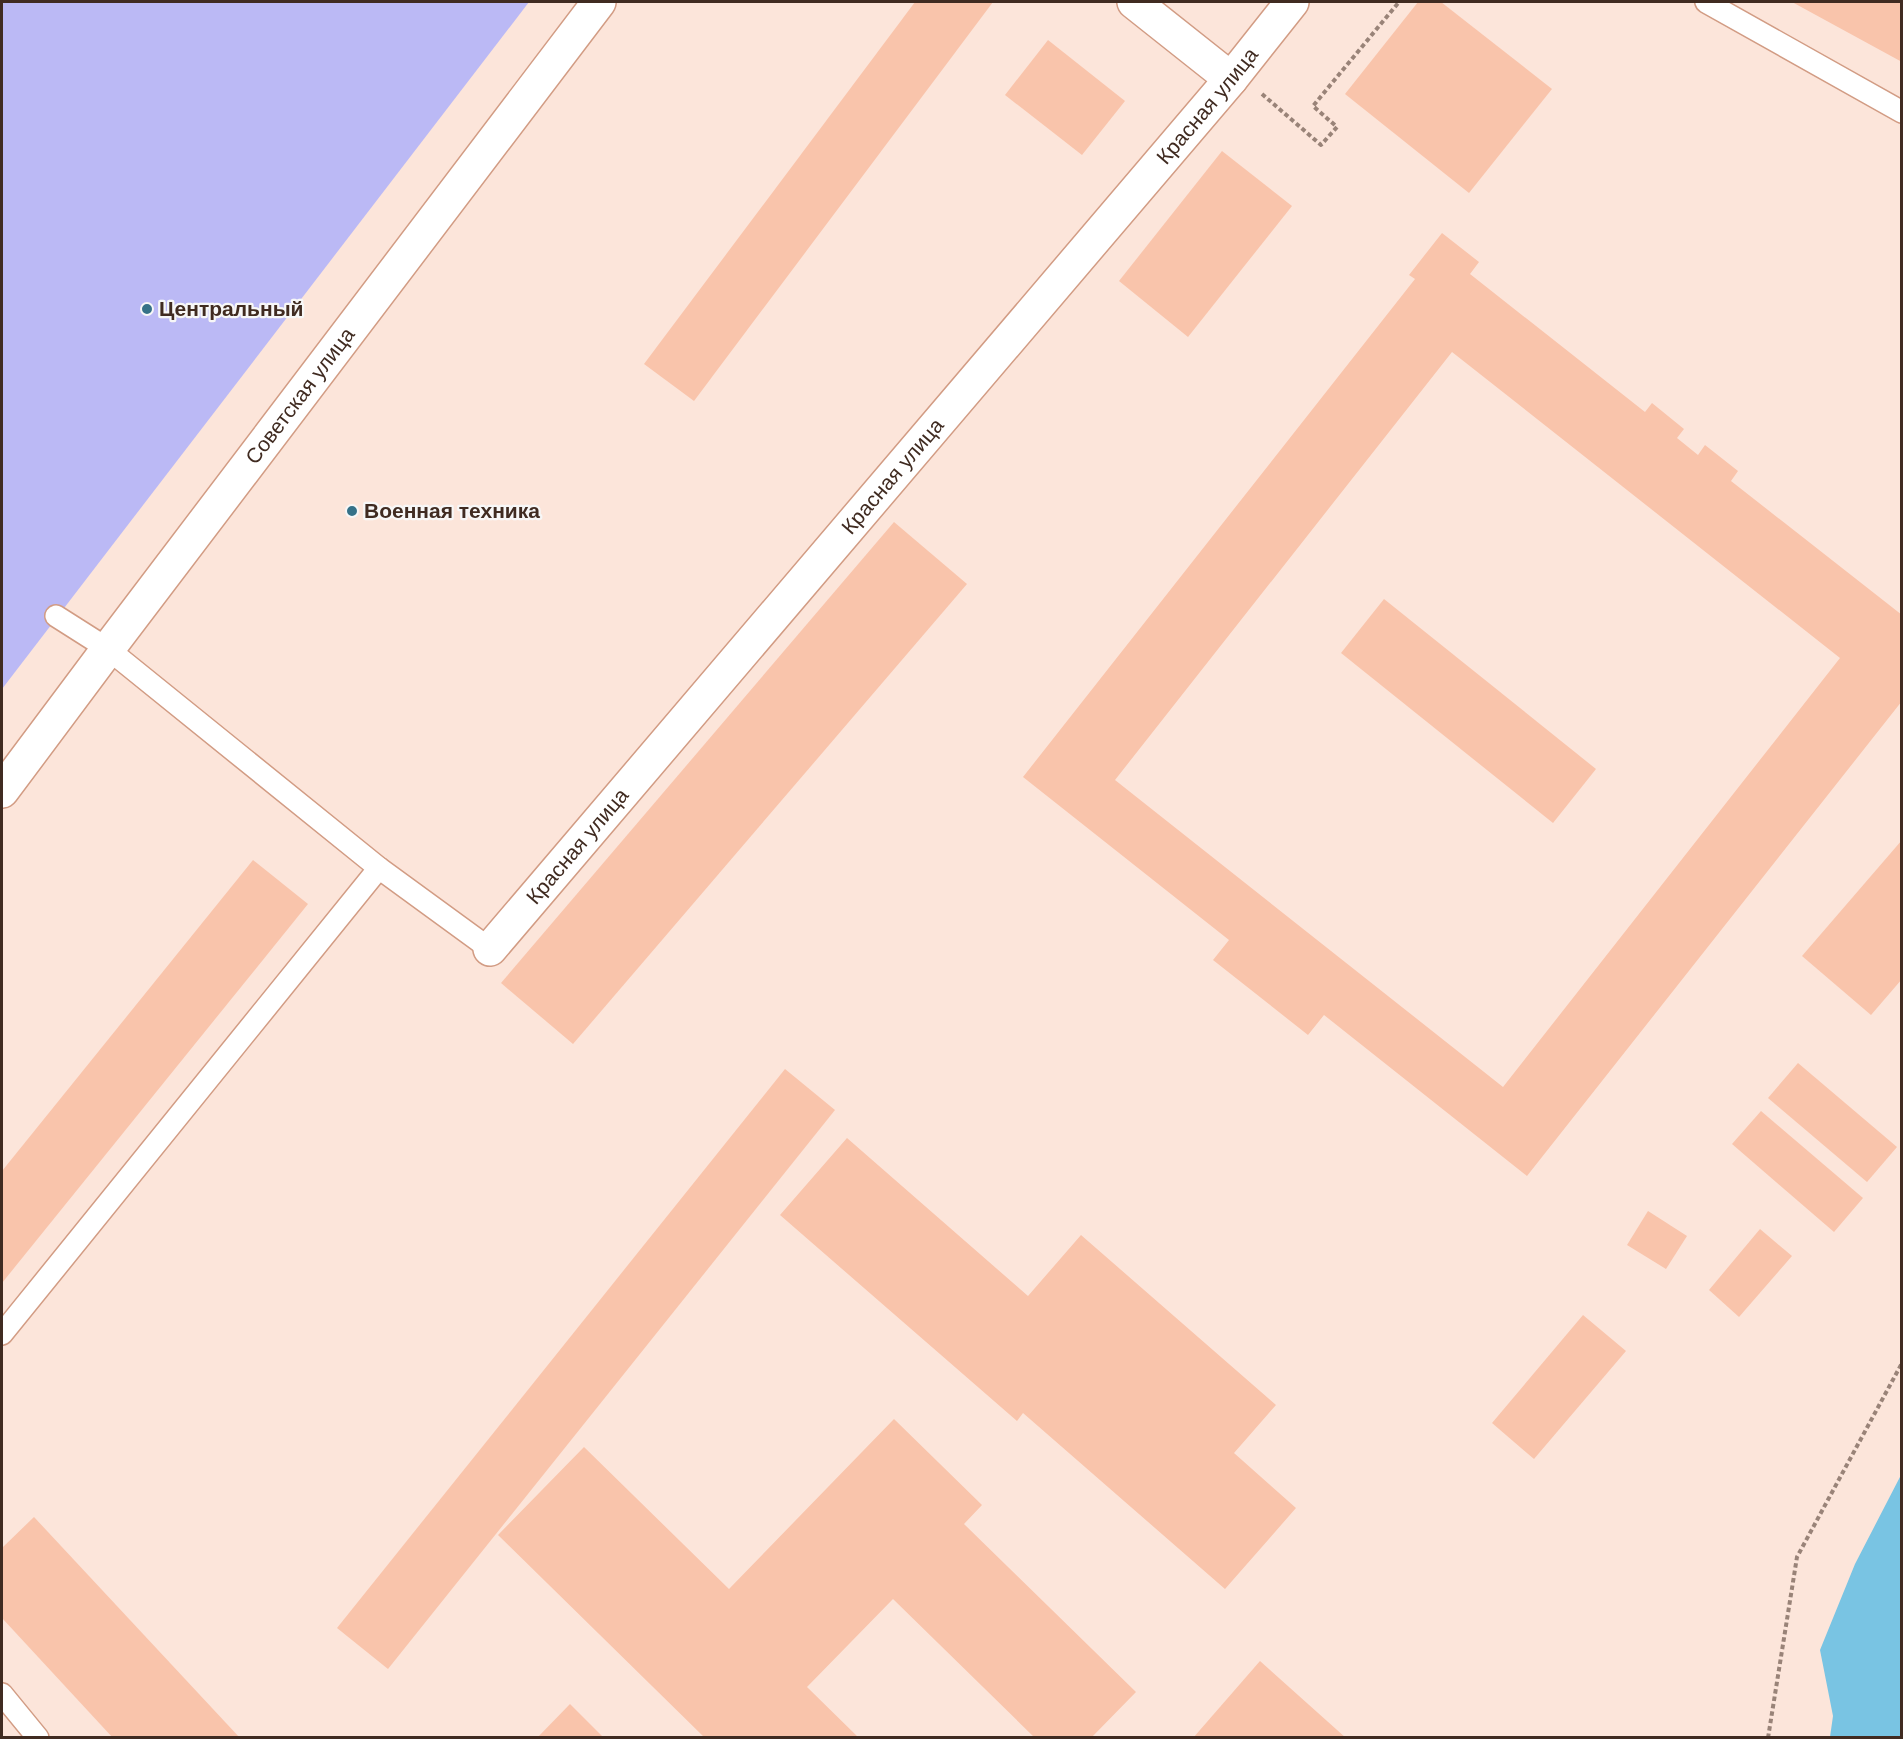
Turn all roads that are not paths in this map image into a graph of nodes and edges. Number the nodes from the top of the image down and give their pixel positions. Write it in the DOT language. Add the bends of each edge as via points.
graph roads {
  1 [pos="598,2"];
  2 [pos="1134,2"];
  3 [pos="1292,2"];
  4 [pos="1706,2"];
  5 [pos="1234,75"];
  6 [pos="1902,112"];
  7 [pos="56,616"];
  8 [pos="108,649"];
  9 [pos="2,791"];
  10 [pos="379,868"];
  11 [pos="490,949"];
  12 [pos="2,1334"];
  13 [pos="2,1694"];
  14 [pos="38,1737"];
  1 -- 8 [label="street, Советская улица"];
  2 -- 5 [label="street"];
  3 -- 5 [label="street, Красная улица"];
  4 -- 6 [label="lane"];
  5 -- 11 [label="street, Красная улица"];
  7 -- 8 [label="lane"];
  8 -- 9 [label="street, Советская улица"];
  8 -- 10 [label="lane"];
  10 -- 11 [label="lane"];
  10 -- 12 [label="lane"];
  13 -- 14 [label="lane"];
}
